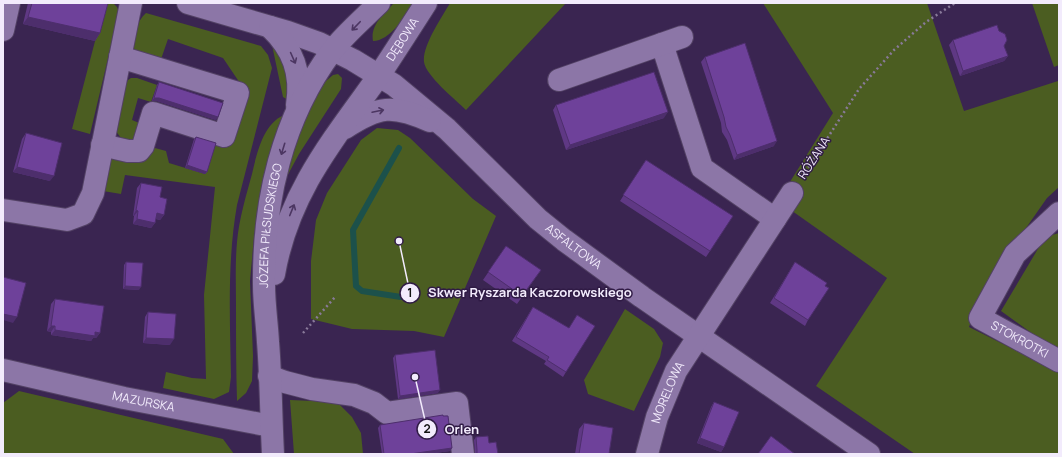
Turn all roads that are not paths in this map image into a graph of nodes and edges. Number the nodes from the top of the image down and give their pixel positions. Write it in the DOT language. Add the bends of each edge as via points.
graph roads {
  1 [pos="10,3"];
  2 [pos="132,3"];
  3 [pos="188,3"];
  4 [pos="379,3"];
  5 [pos="426,3"];
  6 [pos="270,27"];
  7 [pos="3,30"];
  8 [pos="682,37"];
  9 [pos="662,44"];
  10 [pos="333,50"];
  11 [pos="120,57"];
  12 [pos="379,75"];
  13 [pos="559,80"];
  14 [pos="296,112"];
  15 [pos="447,129"];
  16 [pos="333,138"];
  17 [pos="102,145"];
  18 [pos="792,193"];
  19 [pos="3,210"];
  20 [pos="1059,213"];
  21 [pos="775,219"];
  22 [pos="699,337"];
  23 [pos="268,343"];
  24 [pos="1059,361"];
  25 [pos="7,376"];
  26 [pos="269,376"];
  27 [pos="271,426"];
  28 [pos="273,454"];
  29 [pos="463,454"];
  30 [pos="647,454"];
  31 [pos="869,454"];
  1 -- 7 [label="street"];
  2 -- 11 [label="street"];
  3 -- 6 [label="street, ASFALTOWA"];
  4 -- 10 [label="street, one-way"];
  5 -- 12 [label="street, DĘBOWA"];
  6 -- 10 [label="street, ASFALTOWA" via="304,37"];
  6 -- 14 [label="street, JÓZEFA PIŁSUDSKIEGO, one-way" via="286,44 293,57 298,93"];
  8 -- 9 [label="street"];
  9 -- 13 [label="street"];
  9 -- 21 [label="street" via="702,168"];
  10 -- 12 [label="street, ASFALTOWA"];
  10 -- 14 [label="street, JÓZEFA PIŁSUDSKIEGO" via="309,86"];
  11 -- 17 [label="street"];
  11 -- 17 [label="street" via="238,93 224,136 153,113 144,146 139,151"];
  12 -- 15 [label="street, ASFALTOWA"];
  12 -- 16 [label="street, JÓZEFA PIŁSUDSKIEGO"];
  14 -- 23 [label="street, JÓZEFA PIŁSUDSKIEGO, one-way" via="279,162 267,218 264,286"];
  16 -- 15 [label="street, JÓZEFA PIŁSUDSKIEGO, one-way" via="359,118 383,110 417,115"];
  15 -- 22 [label="street, ASFALTOWA" via="559,237"];
  23 -- 16 [label="street, JÓZEFA PIŁSUDSKIEGO, one-way" via="273,278 286,226 307,179"];
  17 -- 19 [label="street" via="93,193 83,214 67,220"];
  18 -- 21 [label="street, RÓŻANA"];
  20 -- 24 [label="street, STOKROTKI" via="1015,254 980,318"];
  21 -- 22 [label="street, RÓŻANA"];
  22 -- 30 [label="street, MORELOWA" via="676,372 657,417"];
  22 -- 31 [label="street, ASFALTOWA"];
  23 -- 26 [label="street, JÓZEFA PIŁSUDSKIEGO"];
  25 -- 27 [label="street, MAZURSKA"];
  26 -- 27 [label="street, JÓZEFA PIŁSUDSKIEGO"];
  26 -- 29 [label="street" via="312,389 354,395 374,403 387,413 415,416 457,403"];
  27 -- 28 [label="street, JÓZEFA PIŁSUDSKIEGO"];
}
